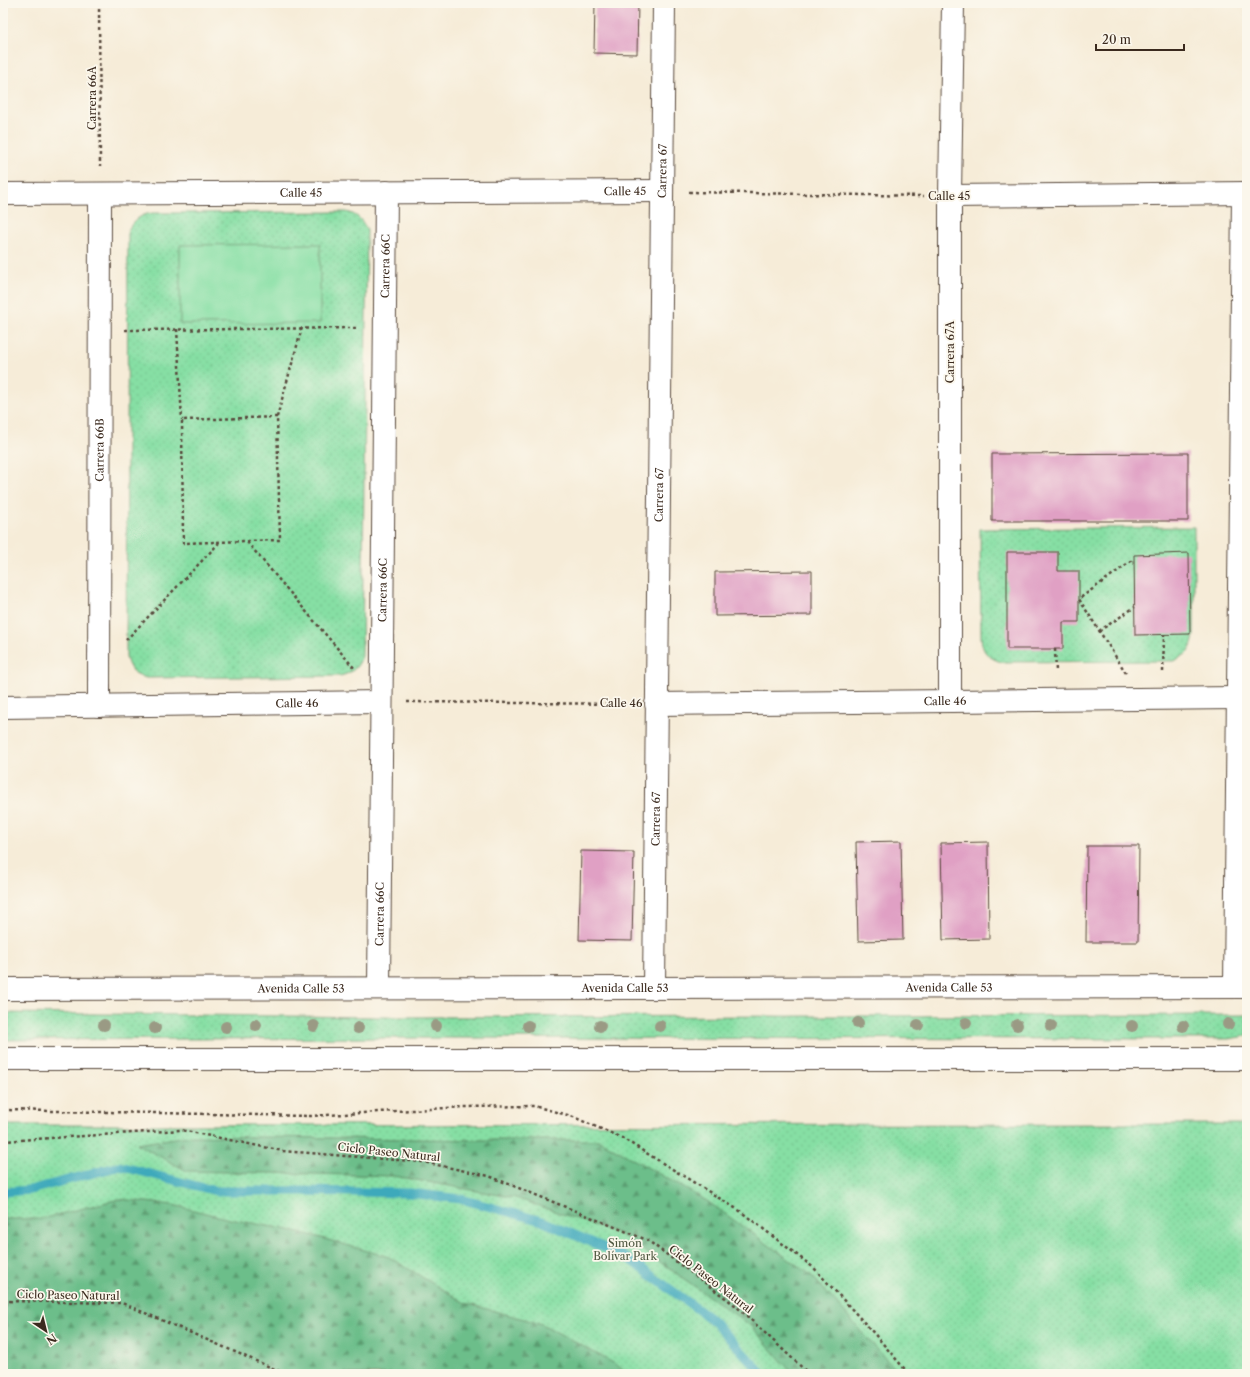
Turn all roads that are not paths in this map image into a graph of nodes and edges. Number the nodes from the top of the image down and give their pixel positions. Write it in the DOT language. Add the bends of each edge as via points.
graph roads {
  1 [pos="664,3"];
  2 [pos="952,3"];
  3 [pos="662,191"];
  4 [pos="386,192"];
  5 [pos="1245,193"];
  6 [pos="3,194"];
  7 [pos="100,194"];
  8 [pos="950,196"];
  9 [pos="1238,698"];
  10 [pos="950,701"];
  11 [pos="382,702"];
  12 [pos="656,704"];
  13 [pos="99,706"];
  14 [pos="3,707"];
  15 [pos="379,988"];
  16 [pos="654,988"];
  17 [pos="1241,988"];
  18 [pos="3,989"];
  19 [pos="3,1059"];
  20 [pos="1247,1059"];
  1 -- 3 [label="street, Carrera 67"];
  2 -- 8 [label="street, Carrera 67A"];
  3 -- 4 [label="street, Calle 45"];
  3 -- 12 [label="street, Carrera 67"];
  4 -- 7 [label="street, Calle 45"];
  4 -- 11 [label="street, Carrera 66C"];
  5 -- 8 [label="street, Calle 45"];
  5 -- 9 [label="street"];
  6 -- 7 [label="street, Calle 45"];
  7 -- 13 [label="street, Carrera 66B"];
  8 -- 10 [label="street, Carrera 67A"];
  9 -- 10 [label="street, Calle 46"];
  9 -- 17 [label="street"];
  10 -- 12 [label="street, Calle 46"];
  11 -- 13 [label="street, Calle 46"];
  11 -- 15 [label="street, Carrera 66C"];
  12 -- 16 [label="street, Carrera 67"];
  13 -- 14 [label="street, Calle 46"];
  15 -- 16 [label="street, Avenida Calle 53"];
  15 -- 18 [label="street, Avenida Calle 53"];
  16 -- 17 [label="street, Avenida Calle 53"];
  19 -- 20 [label="street"];
}
